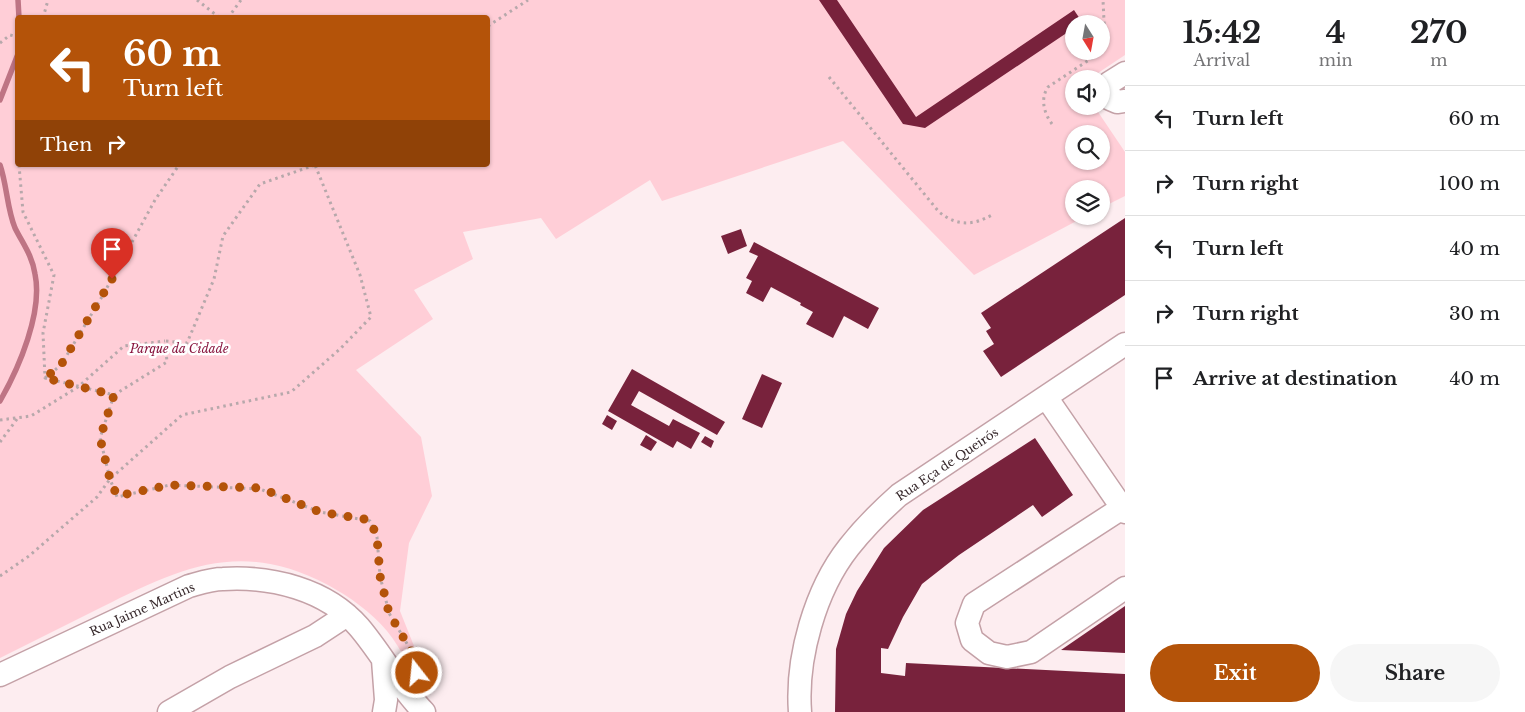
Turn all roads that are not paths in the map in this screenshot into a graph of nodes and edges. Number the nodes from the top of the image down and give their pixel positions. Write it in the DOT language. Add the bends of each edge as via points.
graph roads {
  1 [pos="1125,73"];
  2 [pos="1125,102"];
  3 [pos="1125,344"];
  4 [pos="1046,396"];
  5 [pos="1124,510"];
  6 [pos="1125,588"];
  7 [pos="347,615"];
  8 [pos="383,660"];
  9 [pos="0,675"];
  10 [pos="421,708"];
  11 [pos="169,712"];
  12 [pos="384,712"];
  13 [pos="389,712"];
  14 [pos="800,712"];
  1 -- 2 [label="street" via="1109,83 1108,90 1110,99"];
  3 -- 4 [label="street, Rua Eça de Queirós"];
  4 -- 5 [label="street"];
  4 -- 14 [label="street, Rua Eça de Queirós" via="899,495 847,549 815,608 804,650"];
  5 -- 6 [label="street" via="974,604 967,623 972,640 989,652 1007,657 1031,652"];
  7 -- 8 [label="street, Rua Jaime Martins"];
  7 -- 9 [label="street, Rua Jaime Martins" via="316,595 280,583 255,578 221,579 189,586"];
  7 -- 11 [label="street" via="315,636 230,677"];
  8 -- 10 [label="street, Rua Jaime Martins"];
  8 -- 12 [label="street"];
  10 -- 13 [label="street" via="394,707"];
}
